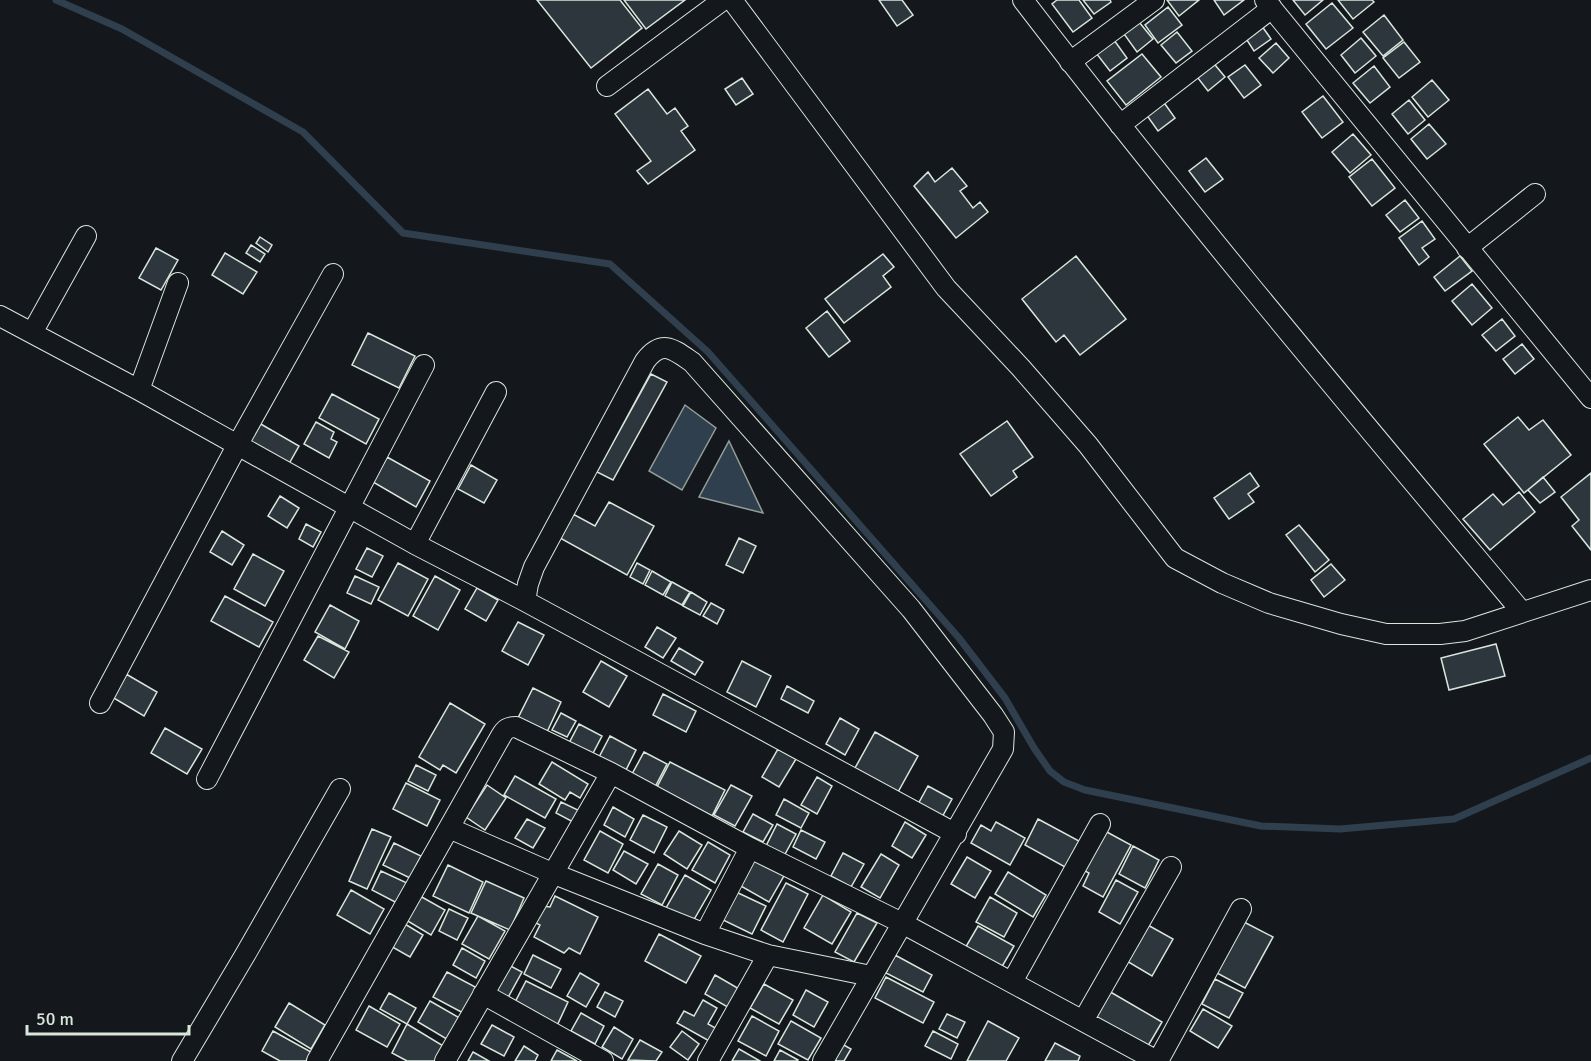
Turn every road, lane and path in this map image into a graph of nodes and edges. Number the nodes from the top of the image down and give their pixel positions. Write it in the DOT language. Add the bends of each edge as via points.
graph roads {
  1 [pos="723,0"];
  2 [pos="732,0"];
  3 [pos="1023,0"];
  4 [pos="1154,0"];
  5 [pos="1269,4"];
  6 [pos="1070,62"];
  7 [pos="607,86"];
  8 [pos="1120,125"];
  9 [pos="1534,194"];
  10 [pos="86,236"];
  11 [pos="1467,248"];
  12 [pos="333,274"];
  13 [pos="178,283"];
  14 [pos="0,316"];
  15 [pos="32,333"];
  16 [pos="424,365"];
  17 [pos="139,390"];
  18 [pos="496,392"];
  19 [pos="1591,398"];
  20 [pos="238,444"];
  21 [pos="351,506"];
  22 [pos="416,544"];
  23 [pos="1591,590"];
  24 [pos="525,601"];
  25 [pos="1522,612"];
  26 [pos="100,703"];
  27 [pos="611,773"];
  28 [pos="207,779"];
  29 [pos="340,789"];
  30 [pos="1100,824"];
  31 [pos="449,828"];
  32 [pos="956,834"];
  33 [pos="750,848"];
  34 [pos="1171,867"];
  35 [pos="552,873"];
  36 [pos="1241,909"];
  37 [pos="902,923"];
  38 [pos="705,934"];
  39 [pos="768,955"];
  40 [pos="871,976"];
  41 [pos="1012,982"];
  42 [pos="483,994"];
  43 [pos="1083,1021"];
  44 [pos="1125,1053"];
  45 [pos="182,1061"];
  46 [pos="317,1061"];
  47 [pos="445,1061"];
  48 [pos="603,1061"];
  49 [pos="708,1061"];
  50 [pos="823,1061"];
  51 [pos="1158,1061"];
  1 -- 7 [label="street"];
  2 -- 25 [label="street" via="946,288 1088,445 1175,558 1269,603 1386,634 1465,631"];
  3 -- 6 [label="street"];
  4 -- 6 [label="street"];
  5 -- 8 [label="street"];
  5 -- 11 [label="street"];
  6 -- 8 [label="street"];
  8 -- 25 [label="street"];
  9 -- 11 [label="street"];
  10 -- 15 [label="street"];
  11 -- 19 [label="street"];
  12 -- 20 [label="street"];
  13 -- 17 [label="street"];
  14 -- 15 [label="street"];
  15 -- 17 [label="street"];
  16 -- 21 [label="street"];
  17 -- 20 [label="street"];
  18 -- 22 [label="street"];
  20 -- 21 [label="street"];
  20 -- 26 [label="street"];
  21 -- 22 [label="street"];
  21 -- 28 [label="street"];
  22 -- 24 [label="street"];
  23 -- 25 [label="street"];
  24 -- 32 [label="street"];
  24 -- 32 [label="street" via="534,567 645,360 653,350 665,347 677,352 692,362 911,609 1004,732 1003,749"];
  27 -- 31 [label="street" via="516,727 505,729"];
  27 -- 33 [label="street"];
  27 -- 35 [label="street"];
  29 -- 45 [label="street"];
  30 -- 41 [label="street"];
  31 -- 35 [label="street"];
  31 -- 46 [label="street"];
  32 -- 37 [label="street"];
  33 -- 37 [label="street"];
  33 -- 38 [label="street"];
  34 -- 43 [label="street"];
  35 -- 38 [label="street"];
  35 -- 42 [label="street"];
  36 -- 51 [label="street"];
  37 -- 40 [label="street"];
  37 -- 41 [label="street"];
  38 -- 39 [label="street"];
  39 -- 40 [label="street"];
  39 -- 49 [label="street"];
  40 -- 50 [label="street"];
  41 -- 43 [label="street"];
  42 -- 47 [label="street"];
  42 -- 48 [label="street"];
  43 -- 44 [label="street"];
  44 -- 51 [label="street"];
}
